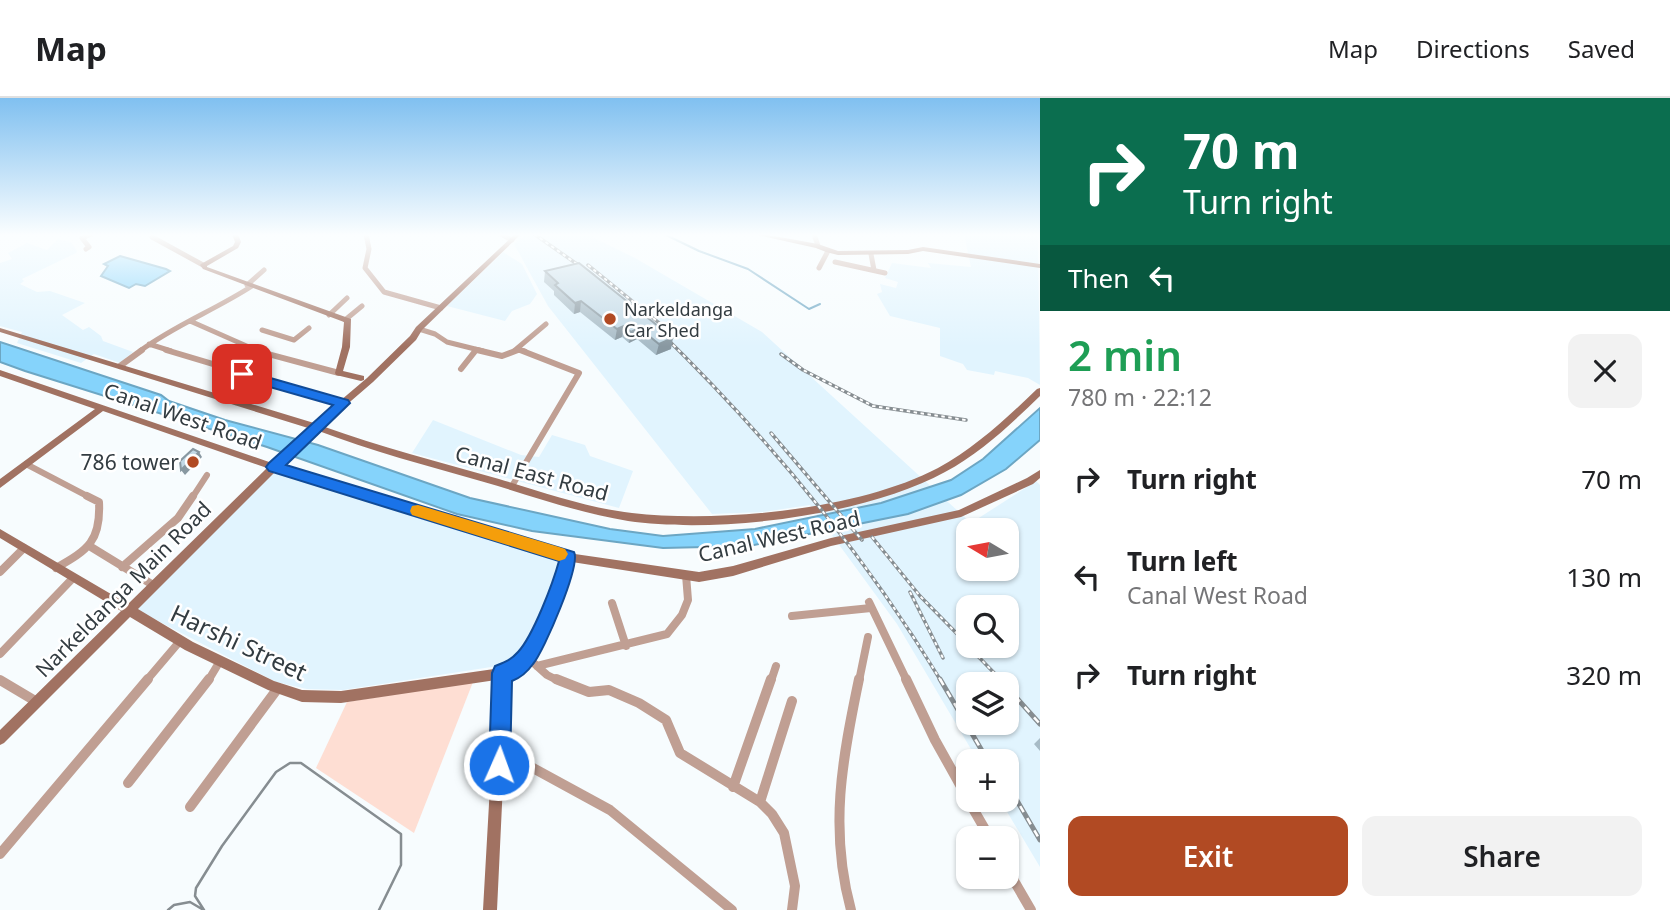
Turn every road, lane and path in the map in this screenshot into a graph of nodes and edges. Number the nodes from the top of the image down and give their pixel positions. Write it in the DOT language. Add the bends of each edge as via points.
graph roads {
  1 [pos="215,272"];
  2 [pos="262,272"];
  3 [pos="368,272"];
  4 [pos="479,272"];
  5 [pos="250,285"];
  6 [pos="347,298"];
  7 [pos="362,306"];
  8 [pos="441,308"];
  9 [pos="329,314"];
  10 [pos="345,320"];
  11 [pos="190,321"];
  12 [pos="545,324"];
  13 [pos="309,327"];
  14 [pos="419,329"];
  15 [pos="0,330"];
  16 [pos="262,330"];
  17 [pos="149,344"];
  18 [pos="519,349"];
  19 [pos="476,350"];
  20 [pos="120,366"];
  21 [pos="461,369"];
  22 [pos="0,373"];
  23 [pos="339,373"];
  24 [pos="361,378"];
  25 [pos="1040,391"];
  26 [pos="343,403"];
  27 [pos="102,408"];
  28 [pos="313,428"];
  29 [pos="26,464"];
  30 [pos="277,464"];
  31 [pos="1040,473"];
  32 [pos="207,475"];
  33 [pos="0,484"];
  34 [pos="512,486"];
  35 [pos="2,538"];
  36 [pos="90,547"];
  37 [pos="24,548"];
  38 [pos="568,557"];
  39 [pos="122,567"];
  40 [pos="56,568"];
  41 [pos="0,572"];
  42 [pos="686,575"];
  43 [pos="73,578"];
  44 [pos="153,585"];
  45 [pos="612,603"];
  46 [pos="128,612"];
  47 [pos="792,617"];
  48 [pos="868,638"];
  49 [pos="180,641"];
  50 [pos="626,646"];
  51 [pos="0,654"];
  52 [pos="527,657"];
  53 [pos="220,661"];
  54 [pos="537,666"];
  55 [pos="776,666"];
  56 [pos="502,673"];
  57 [pos="0,680"];
  58 [pos="278,688"];
  59 [pos="792,701"];
  60 [pos="37,702"];
  61 [pos="0,738"];
  62 [pos="500,750"];
  63 [pos="956,778"];
  64 [pos="128,783"];
  65 [pos="733,787"];
  66 [pos="760,803"];
  67 [pos="190,807"];
  68 [pos="0,854"];
  69 [pos="1019,889"];
  70 [pos="490,910"];
  71 [pos="732,910"];
  72 [pos="792,910"];
  73 [pos="851,910"];
  74 [pos="1031,910"];
  1 -- 5 [label="main road"];
  2 -- 5 [label="street"];
  3 -- 8 [label="street" via="394,296"];
  4 -- 8 [label="main road"];
  5 -- 9 [label="main road"];
  5 -- 11 [label="street"];
  6 -- 9 [label="street"];
  7 -- 10 [label="street"];
  8 -- 14 [label="main road"];
  9 -- 10 [label="main road"];
  10 -- 23 [label="main road" via="346,347"];
  11 -- 17 [label="street"];
  11 -- 23 [label="street" via="241,346"];
  12 -- 18 [label="street"];
  13 -- 16 [label="street" via="294,341"];
  14 -- 19 [label="street"];
  14 -- 26 [label="main road"];
  15 -- 20 [label="main road, Canal East Road"];
  17 -- 20 [label="street"];
  17 -- 26 [label="street"];
  18 -- 19 [label="street" via="502,356"];
  18 -- 34 [label="street" via="579,373"];
  19 -- 21 [label="street"];
  20 -- 28 [label="main road, Canal East Road"];
  22 -- 27 [label="main road, Canal West Road"];
  23 -- 24 [label="main road"];
  25 -- 34 [label="main road, Canal East Road" via="1011,420 926,477 851,501 804,510 742,519 634,518"];
  26 -- 28 [label="main road"];
  27 -- 29 [label="main road"];
  27 -- 30 [label="main road, Canal West Road"];
  28 -- 30 [label="main road, Narkeldanga Main Road"];
  28 -- 34 [label="main road, Canal East Road"];
  29 -- 33 [label="main road"];
  29 -- 36 [label="street" via="99,502 101,519"];
  30 -- 38 [label="main road, Canal West Road"];
  30 -- 44 [label="main road, Narkeldanga Main Road"];
  31 -- 42 [label="main road, Canal West Road" via="961,513 733,570"];
  32 -- 39 [label="street" via="178,519"];
  35 -- 37 [label="main road, Harshi Street"];
  36 -- 39 [label="street"];
  36 -- 40 [label="street"];
  37 -- 40 [label="main road, Harshi Street"];
  37 -- 41 [label="street"];
  38 -- 42 [label="main road, Canal West Road"];
  38 -- 52 [label="main road" via="562,582"];
  39 -- 44 [label="street"];
  40 -- 43 [label="main road, Harshi Street"];
  42 -- 50 [label="street" via="688,600 667,634"];
  43 -- 46 [label="main road, Harshi Street"];
  43 -- 51 [label="street"];
  44 -- 46 [label="main road, Narkeldanga Main Road"];
  45 -- 50 [label="street"];
  46 -- 49 [label="main road, Harshi Street"];
  46 -- 60 [label="main road, Narkeldanga Main Road"];
  47 -- 63 [label="street" via="870,605"];
  48 -- 73 [label="street" via="837,795 842,884"];
  49 -- 53 [label="main road, Harshi Street"];
  49 -- 68 [label="street"];
  50 -- 54 [label="street"];
  52 -- 54 [label="street"];
  52 -- 56 [label="main road" via="511,672"];
  53 -- 58 [label="main road, Harshi Street"];
  53 -- 64 [label="street"];
  54 -- 65 [label="street" via="585,692 606,690 639,703 666,720 680,753"];
  55 -- 65 [label="street"];
  56 -- 58 [label="main road, Harshi Street" via="341,698 302,696"];
  56 -- 62 [label="main road"];
  57 -- 60 [label="street"];
  58 -- 67 [label="street"];
  59 -- 66 [label="street"];
  60 -- 61 [label="main road, Narkeldanga Main Road"];
  62 -- 70 [label="main road"];
  62 -- 71 [label="street" via="610,810"];
  65 -- 66 [label="street"];
  66 -- 72 [label="street" via="784,833 795,886"];
  69 -- 74 [label="street"];
}
